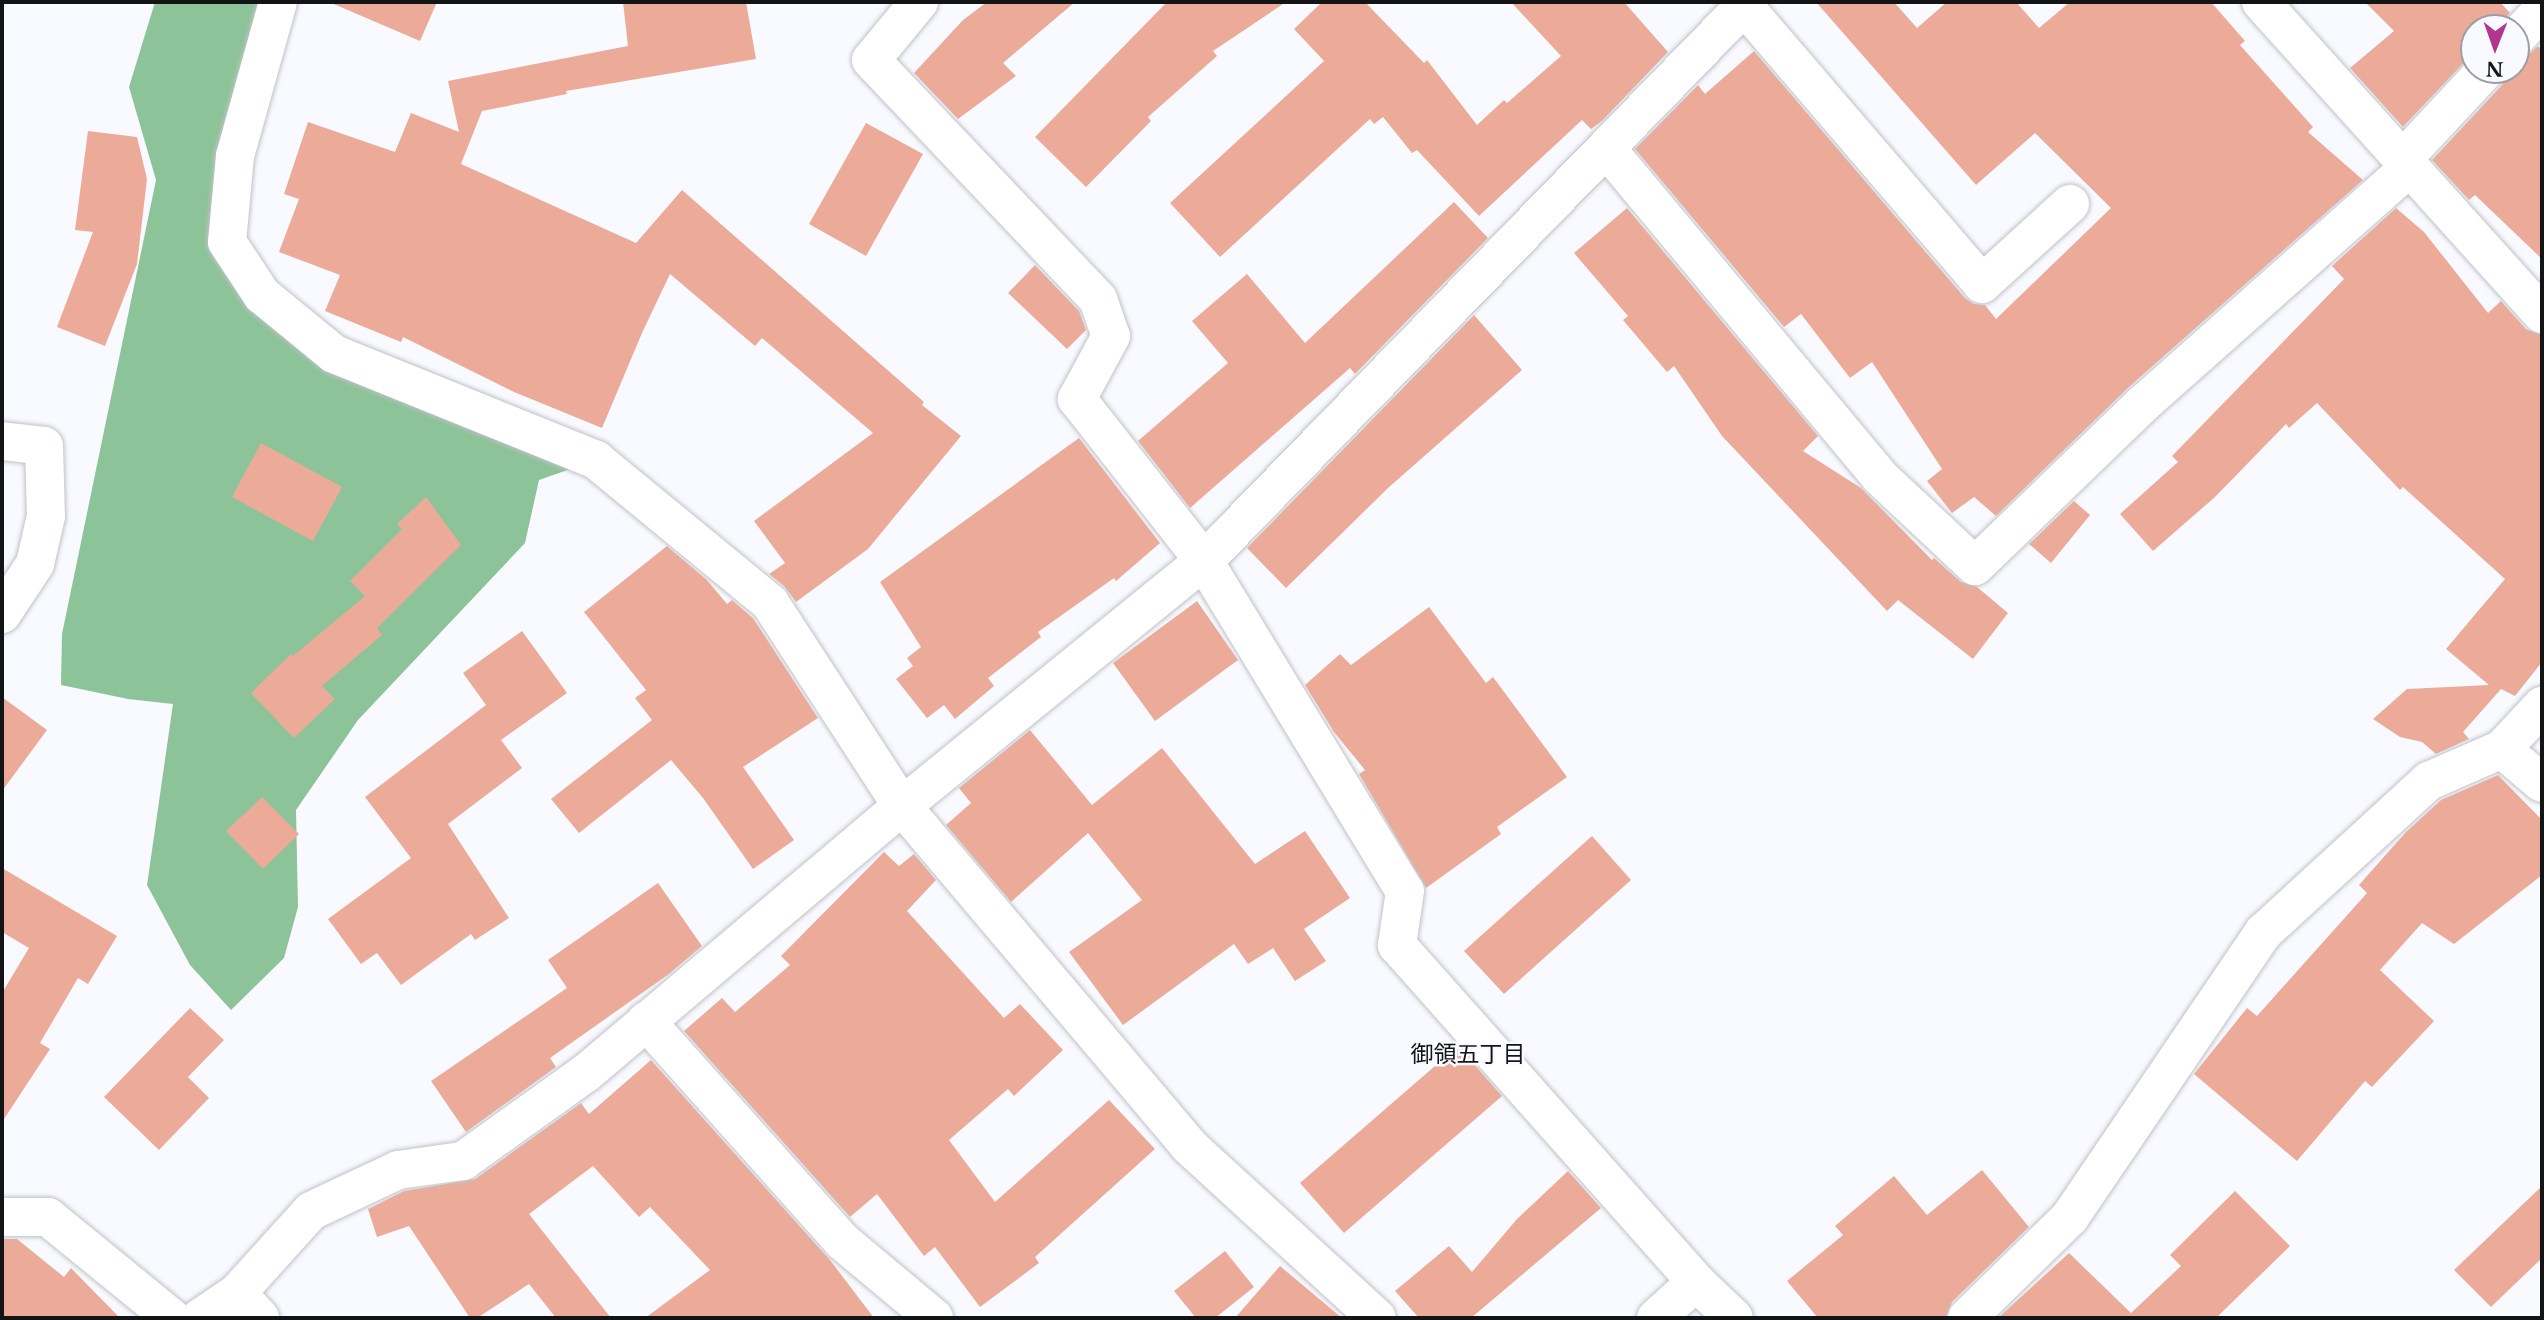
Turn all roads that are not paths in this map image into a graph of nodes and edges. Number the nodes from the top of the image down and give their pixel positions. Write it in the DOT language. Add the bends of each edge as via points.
graph roads {
  1 [pos="278,2"];
  2 [pos="919,2"];
  3 [pos="2260,2"];
  4 [pos="1746,4"];
  5 [pos="2542,10"];
  6 [pos="2530,23"];
  7 [pos="2474,84"];
  8 [pos="1606,148"];
  9 [pos="2407,163"];
  10 [pos="2070,204"];
  11 [pos="2540,308"];
  12 [pos="2,441"];
  13 [pos="1203,561"];
  14 [pos="2,614"];
  15 [pos="2542,706"];
  16 [pos="2502,749"];
  17 [pos="2542,783"];
  18 [pos="902,806"];
  19 [pos="646,1021"];
  20 [pos="2,1217"];
  21 [pos="1696,1282"];
  22 [pos="248,1306"];
  23 [pos="172,1318"];
  24 [pos="200,1318"];
  25 [pos="934,1318"];
  26 [pos="1377,1318"];
  27 [pos="1656,1318"];
  28 [pos="1734,1318"];
  29 [pos="1967,1318"];
  1 -- 18 [label="street" via="235,156 227,242 262,295 334,354 596,460 770,603"];
  2 -- 13 [label="street" via="870,60 1098,299 1111,336 1077,399"];
  3 -- 9 [label="street"];
  4 -- 8 [label="street"];
  4 -- 10 [label="street" via="1982,284"];
  5 -- 6 [label="street"];
  7 -- 9 [label="street"];
  8 -- 9 [label="street" via="1880,477 1975,566 2144,403"];
  8 -- 13 [label="street"];
  9 -- 11 [label="street"];
  12 -- 14 [label="street" via="44,446 46,516 35,564"];
  13 -- 18 [label="street"];
  13 -- 21 [label="street" via="1405,891 1397,945"];
  15 -- 16 [label="street"];
  16 -- 17 [label="street"];
  16 -- 29 [label="street" via="2429,780 2264,932 2070,1217"];
  18 -- 19 [label="street"];
  18 -- 26 [label="street" via="1188,1145"];
  19 -- 22 [label="street" via="586,1073 463,1161 398,1170 312,1211"];
  19 -- 25 [label="street" via="842,1241"];
  20 -- 23 [label="street" via="48,1217"];
  21 -- 27 [label="street"];
  21 -- 28 [label="street"];
  22 -- 24 [label="street"];
}
